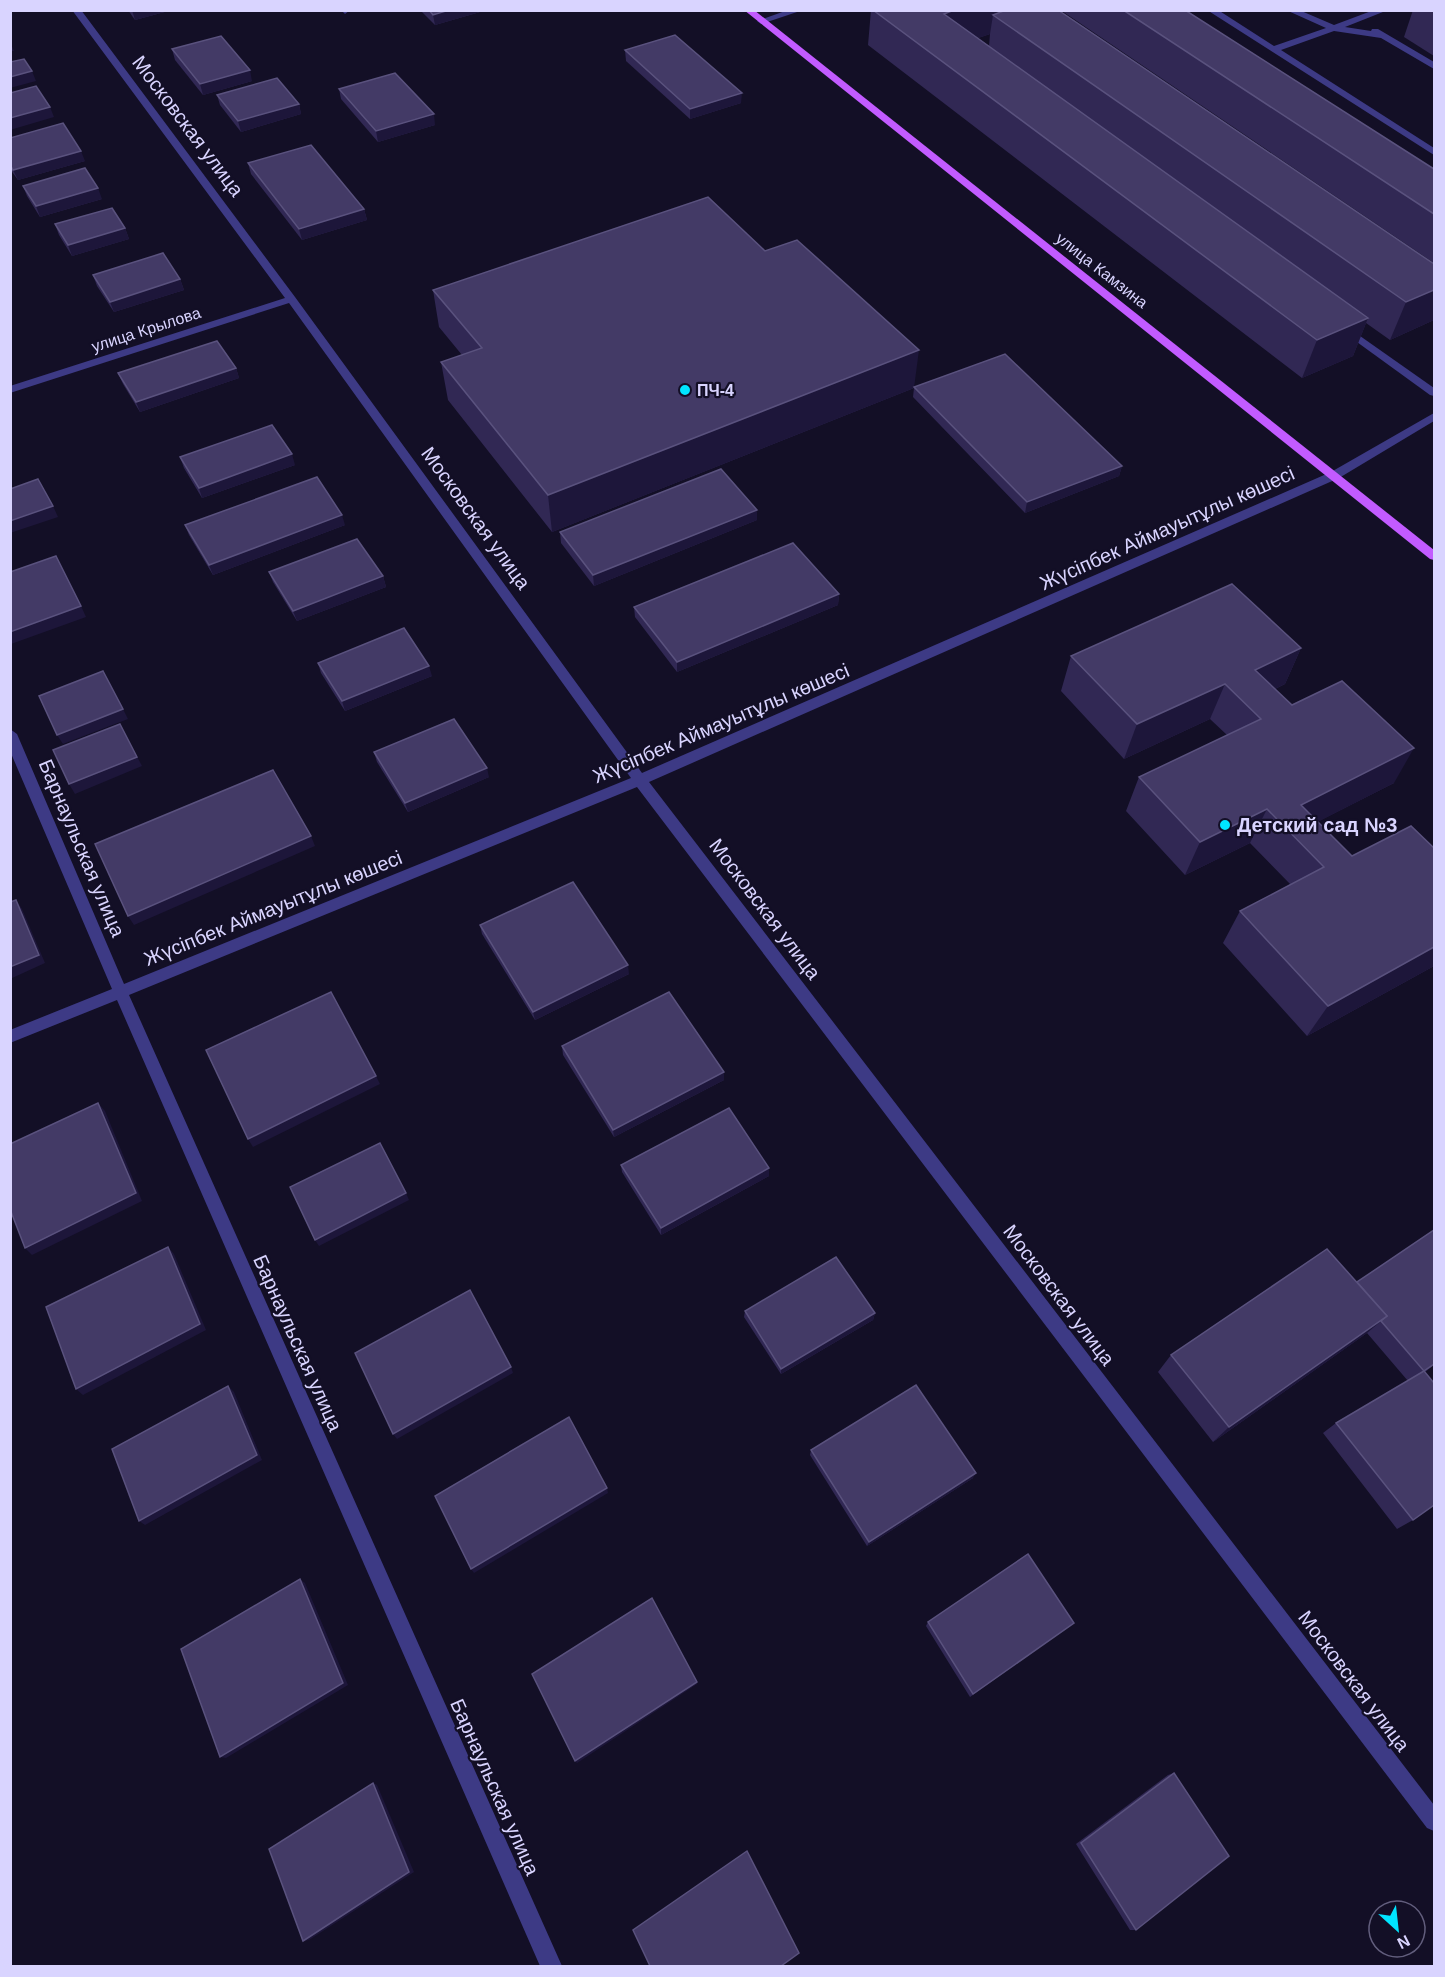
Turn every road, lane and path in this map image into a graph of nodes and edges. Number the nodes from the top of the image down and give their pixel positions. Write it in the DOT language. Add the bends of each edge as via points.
graph roads {
  1 [pos="76,10"];
  2 [pos="748,10"];
  3 [pos="799,10"];
  4 [pos="1212,10"];
  5 [pos="1290,10"];
  6 [pos="1383,10"];
  7 [pos="1356,20"];
  8 [pos="761,21"];
  9 [pos="1333,28"];
  10 [pos="1383,36"];
  11 [pos="1273,50"];
  12 [pos="1434,66"];
  13 [pos="1434,152"];
  14 [pos="291,299"];
  15 [pos="1337,323"];
  16 [pos="10,390"];
  17 [pos="1434,393"];
  18 [pos="1434,416"];
  19 [pos="1335,475"];
  20 [pos="1434,556"];
  21 [pos="10,734"];
  22 [pos="640,780"];
  23 [pos="120,991"];
  24 [pos="10,1037"];
  25 [pos="1434,1821"];
  26 [pos="551,1966"];
  1 -- 14 [label="street, Московская улица"];
  2 -- 8 [label="main road, улица Камзина"];
  3 -- 8 [label="street"];
  4 -- 11 [label="street"];
  5 -- 9 [label="street"];
  6 -- 7 [label="street"];
  7 -- 9 [label="street"];
  7 -- 10 [label="street"];
  8 -- 19 [label="main road, улица Камзина"];
  9 -- 10 [label="street"];
  9 -- 11 [label="street"];
  10 -- 12 [label="street"];
  11 -- 13 [label="street"];
  14 -- 16 [label="street, улица Крылова"];
  14 -- 22 [label="street, Московская улица"];
  15 -- 17 [label="street"];
  18 -- 19 [label="street, Жүсіпбек Аймауытұлы көшесі"];
  19 -- 20 [label="main road, улица Камзина"];
  19 -- 22 [label="street, Жүсіпбек Аймауытұлы көшесі"];
  21 -- 23 [label="street, Барнаульская улица"];
  22 -- 23 [label="street, Жүсіпбек Аймауытұлы көшесі"];
  22 -- 25 [label="street, Московская улица"];
  23 -- 24 [label="street, Жүсіпбек Аймауытұлы көшесі"];
  23 -- 26 [label="street, Барнаульская улица"];
}
